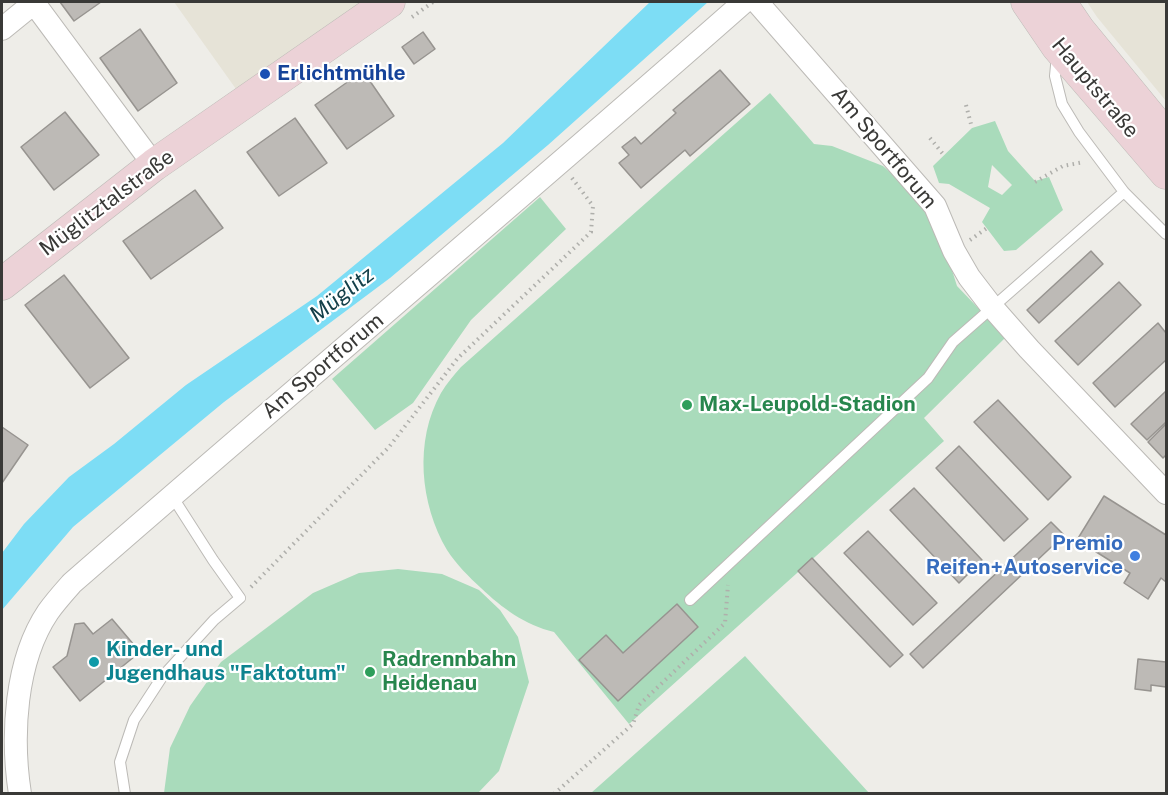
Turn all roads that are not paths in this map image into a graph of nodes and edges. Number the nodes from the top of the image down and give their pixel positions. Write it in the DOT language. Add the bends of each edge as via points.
graph roads {
  1 [pos="389,2"];
  2 [pos="744,2"];
  3 [pos="757,2"];
  4 [pos="1027,2"];
  5 [pos="1060,2"];
  6 [pos="2,28"];
  7 [pos="1057,46"];
  8 [pos="1167,136"];
  9 [pos="154,165"];
  10 [pos="1167,173"];
  11 [pos="1124,192"];
  12 [pos="1167,234"];
  13 [pos="2,284"];
  14 [pos="992,307"];
  15 [pos="1167,493"];
  16 [pos="172,496"];
  17 [pos="690,600"];
  18 [pos="20,794"];
  19 [pos="125,794"];
  1 -- 9 [label="main road, Müglitztalstraße"];
  2 -- 16 [label="street, Am Sportforum"];
  3 -- 14 [label="street, Am Sportforum" via="935,206 969,278"];
  4 -- 7 [label="main road, Hauptstraße"];
  5 -- 8 [label="main road, Hauptstraße"];
  6 -- 9 [label="street" via="34,3"];
  7 -- 10 [label="main road, Hauptstraße"];
  7 -- 11 [label="lane" via="1055,76 1062,104"];
  9 -- 13 [label="main road, Müglitztalstraße"];
  11 -- 12 [label="lane"];
  11 -- 14 [label="lane"];
  14 -- 15 [label="street, Am Sportforum"];
  14 -- 17 [label="lane" via="953,342 928,378"];
  16 -- 18 [label="street, Am Sportforum" via="72,583 48,612 34,638 17,706"];
  16 -- 19 [label="lane" via="240,598 214,620 162,677 134,720 120,762"];
}
